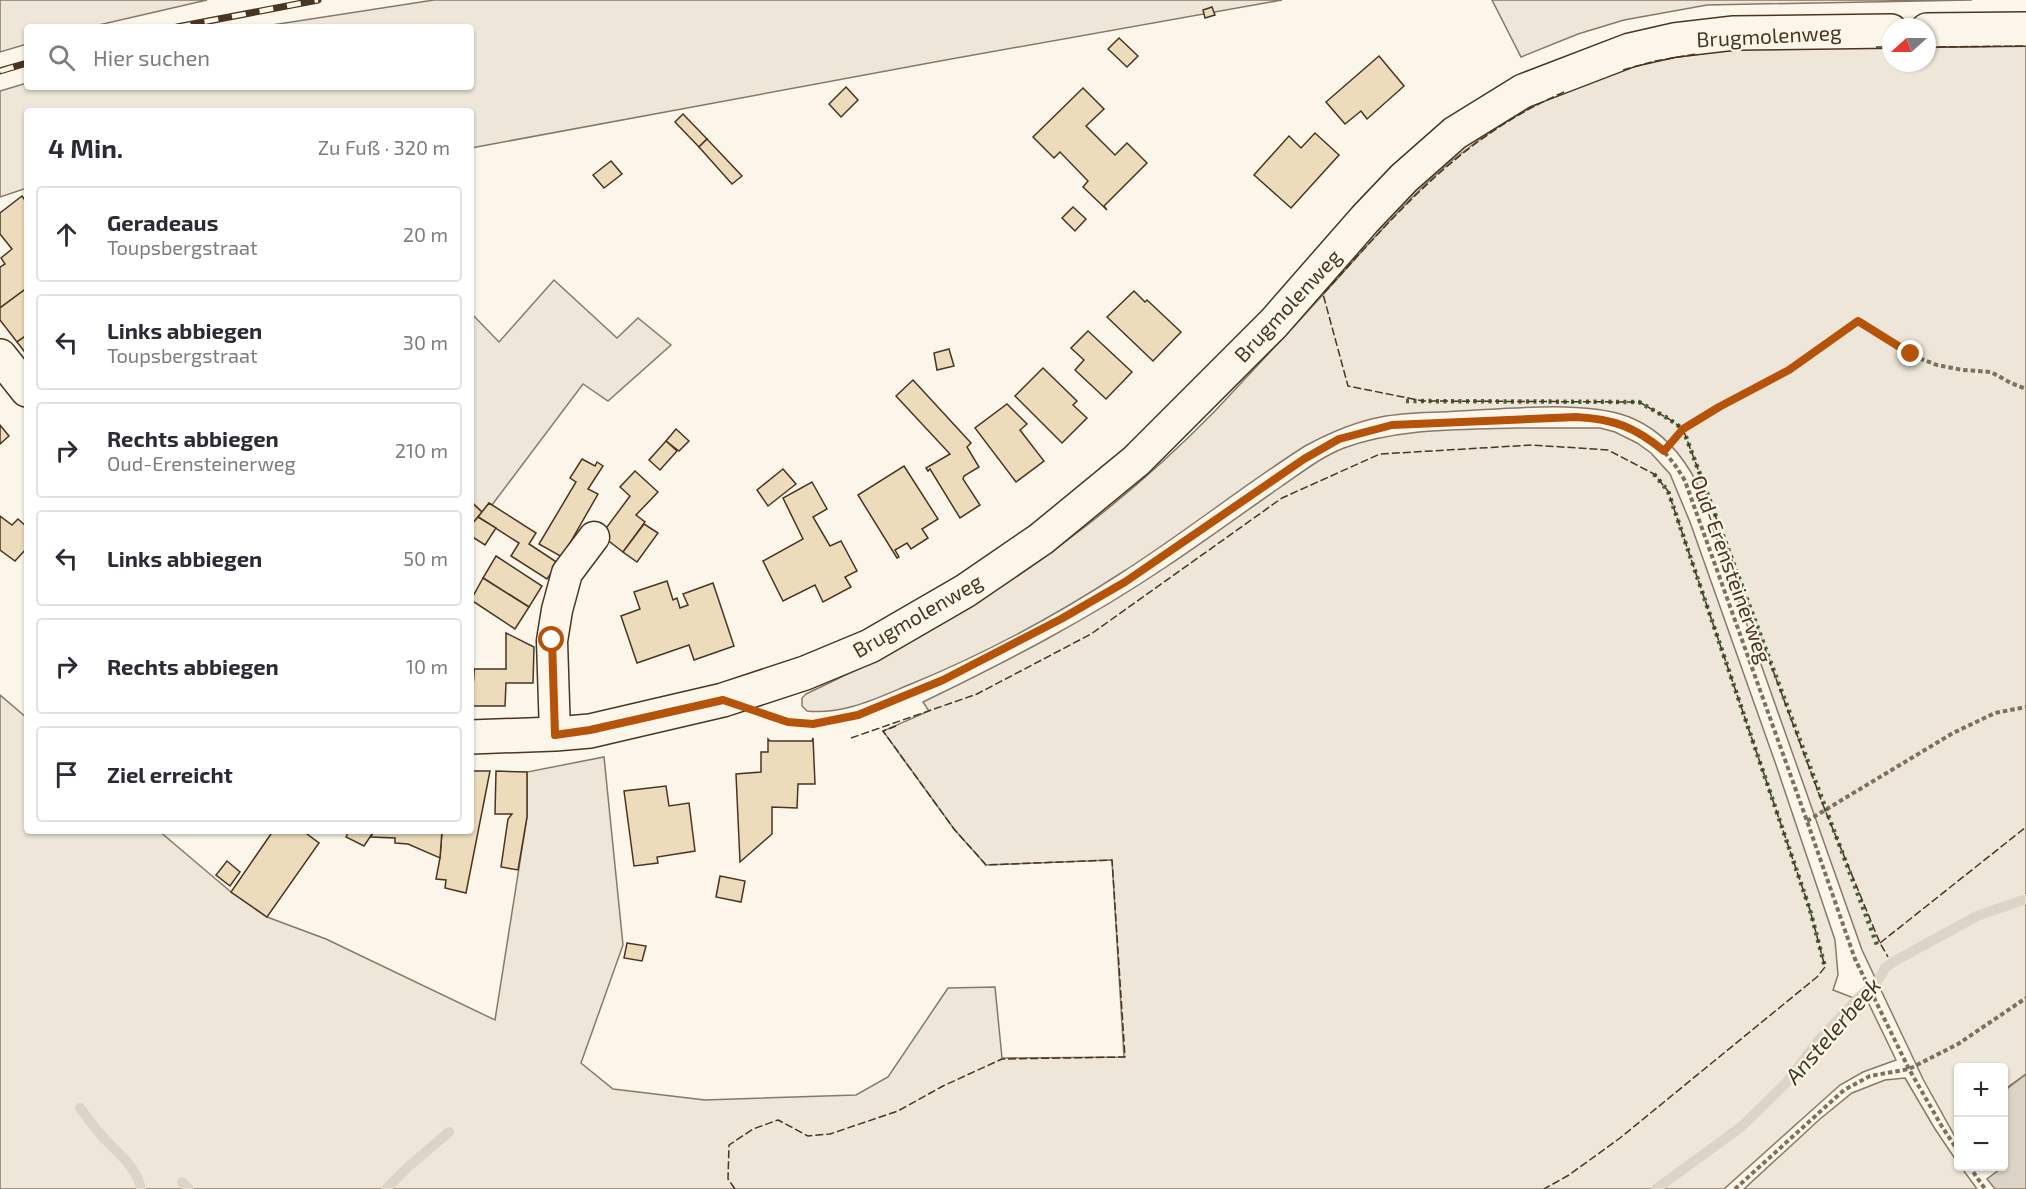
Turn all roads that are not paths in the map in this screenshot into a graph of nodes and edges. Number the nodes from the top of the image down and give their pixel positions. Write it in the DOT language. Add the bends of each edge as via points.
graph roads {
  1 [pos="2026,29"];
  2 [pos="1882,30"];
  3 [pos="1936,30"];
  4 [pos="0,356"];
  5 [pos="24,386"];
  6 [pos="594,537"];
  7 [pos="555,735"];
  8 [pos="474,737"];
  1 -- 3 [label="street"];
  2 -- 7 [label="street, Brugmolenweg" via="1734,33 1674,40 1630,50 1523,91 1455,133 1404,178 1274,323 1136,461 1041,539 965,591 870,646 805,673 723,700"];
  4 -- 5 [label="street"];
  6 -- 7 [label="street" via="567,573 557,610 552,640"];
  7 -- 8 [label="street, Brugmolenweg"];
}
